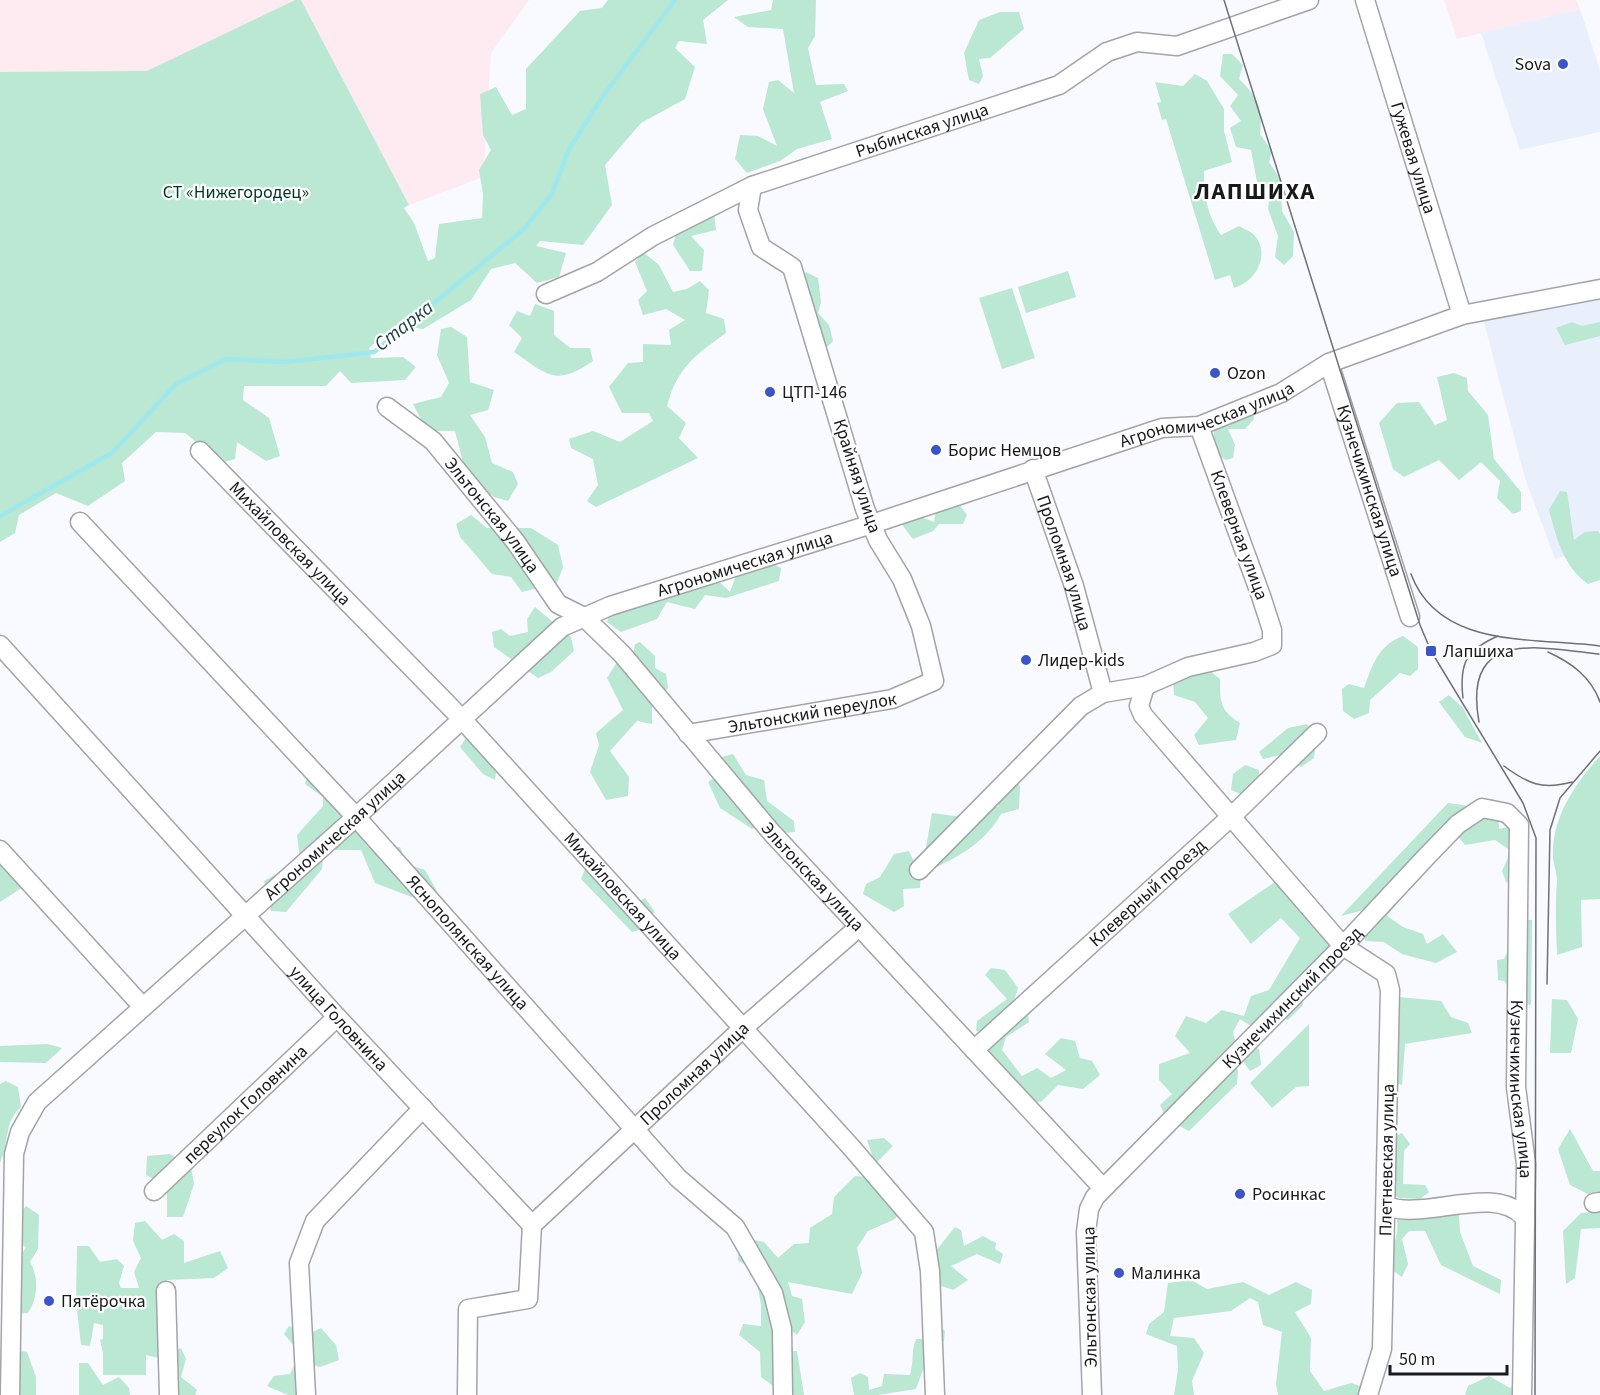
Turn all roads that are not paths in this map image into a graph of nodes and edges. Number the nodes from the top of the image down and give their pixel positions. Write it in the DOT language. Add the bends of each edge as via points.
graph roads {
  1 [pos="1309,0"];
  2 [pos="1365,0"];
  3 [pos="752,186"];
  4 [pos="1600,289"];
  5 [pos="546,294"];
  6 [pos="1462,315"];
  7 [pos="1329,363"];
  8 [pos="387,407"];
  9 [pos="1199,426"];
  10 [pos="200,451"];
  11 [pos="1033,469"];
  12 [pos="80,522"];
  13 [pos="872,524"];
  14 [pos="584,617"];
  15 [pos="1410,617"];
  16 [pos="0,645"];
  17 [pos="933,681"];
  18 [pos="1144,686"];
  19 [pos="1103,693"];
  20 [pos="461,718"];
  21 [pos="1317,733"];
  22 [pos="688,734"];
  23 [pos="1482,808"];
  24 [pos="1232,816"];
  25 [pos="356,817"];
  26 [pos="0,850"];
  27 [pos="919,870"];
  28 [pos="246,914"];
  29 [pos="859,927"];
  30 [pos="1343,946"];
  31 [pos="143,1007"];
  32 [pos="337,1017"];
  33 [pos="743,1028"];
  34 [pos="974,1050"];
  35 [pos="423,1108"];
  36 [pos="633,1129"];
  37 [pos="6,1179"];
  38 [pos="1103,1188"];
  39 [pos="154,1191"];
  40 [pos="1386,1206"];
  41 [pos="1524,1217"];
  42 [pos="532,1225"];
  43 [pos="166,1291"];
  44 [pos="6,1307"];
  45 [pos="10,1395"];
  46 [pos="170,1395"];
  47 [pos="306,1395"];
  48 [pos="467,1395"];
  49 [pos="783,1395"];
  50 [pos="935,1395"];
  51 [pos="1092,1395"];
  52 [pos="1368,1395"];
  53 [pos="1522,1395"];
  1 -- 3 [label="street, Рыбинская улица" via="1178,46 1137,42 1107,52 1059,86"];
  2 -- 6 [label="street, Гужевая улица"];
  3 -- 5 [label="street, Рыбинская улица" via="653,236 597,272"];
  3 -- 13 [label="street, Крайняя улица" via="748,210 761,246 792,267 864,509"];
  4 -- 6 [label="street, Агрономическая улица"];
  6 -- 7 [label="street, Агрономическая улица"];
  7 -- 9 [label="street, Агрономическая улица" via="1281,393"];
  7 -- 15 [label="street, Кузнечихинская улица"];
  8 -- 14 [label="street, Эльтонская улица" via="433,441 515,541 558,604"];
  9 -- 11 [label="street, Агрономическая улица" via="1162,428"];
  9 -- 18 [label="street, Клеверная улица" via="1258,586 1272,630 1272,645 1188,667"];
  10 -- 20 [label="street, Михайловская улица"];
  11 -- 13 [label="street, Агрономическая улица"];
  11 -- 19 [label="street, Проломная улица" via="1074,586"];
  12 -- 25 [label="street, Яснополянская улица"];
  13 -- 14 [label="street, Агрономическая улица"];
  13 -- 17 [label="street, Крайняя улица" via="902,579 921,626"];
  14 -- 20 [label="street, Агрономическая улица" via="561,627"];
  14 -- 22 [label="street, Эльтонская улица" via="622,654"];
  16 -- 28 [label="street, улица Головнина"];
  17 -- 22 [label="street, Эльтонский переулок" via="892,699"];
  18 -- 19 [label="street"];
  18 -- 24 [label="street, Плетневская улица" via="1139,706 1143,715"];
  19 -- 27 [label="street" via="1081,706"];
  20 -- 25 [label="street, Агрономическая улица"];
  20 -- 33 [label="street, Михайловская улица"];
  21 -- 24 [label="street, Клеверный проезд"];
  22 -- 29 [label="street, Эльтонская улица"];
  23 -- 30 [label="street, Кузнечихинский проезд" via="1458,824"];
  23 -- 41 [label="street, Кузнечихинская улица" via="1507,813 1519,825 1516,1087 1526,1164"];
  24 -- 30 [label="street, Плетневская улица"];
  24 -- 34 [label="street, Клеверный проезд"];
  25 -- 28 [label="street, Агрономическая улица"];
  25 -- 36 [label="street, Яснополянская улица"];
  26 -- 31 [label="street"];
  28 -- 31 [label="street, Агрономическая улица"];
  28 -- 32 [label="street, улица Головнина"];
  29 -- 33 [label="street, Проломная улица"];
  29 -- 34 [label="street, Эльтонская улица"];
  30 -- 38 [label="street, Кузнечихинский проезд"];
  30 -- 40 [label="street, Плетневская улица" via="1386,975 1390,990"];
  31 -- 37 [label="street, Агрономическая улица" via="37,1102 20,1132"];
  32 -- 35 [label="street, улица Головнина"];
  32 -- 39 [label="street, переулок Головнина"];
  33 -- 36 [label="street, Проломная улица"];
  33 -- 50 [label="street, Михайловская улица" via="924,1232 930,1271"];
  34 -- 38 [label="street, Эльтонская улица"];
  35 -- 42 [label="street, улица Головнина"];
  35 -- 47 [label="street" via="315,1221 299,1263"];
  36 -- 42 [label="street, Проломная улица"];
  36 -- 49 [label="street, Яснополянская улица" via="678,1178 735,1227 754,1256 772,1293 782,1329"];
  37 -- 44 [label="street, Агрономическая улица"];
  38 -- 51 [label="street, Эльтонская улица" via="1089,1209 1086,1232"];
  40 -- 41 [label="street" via="1400,1211 1506,1204"];
  40 -- 52 [label="street, Плетневская улица" via="1382,1349"];
  41 -- 53 [label="street, Кузнечихинская улица"];
  42 -- 48 [label="street" via="528,1299 468,1309"];
  43 -- 46 [label="street"];
  44 -- 45 [label="street, Агрономическая улица"];
}
